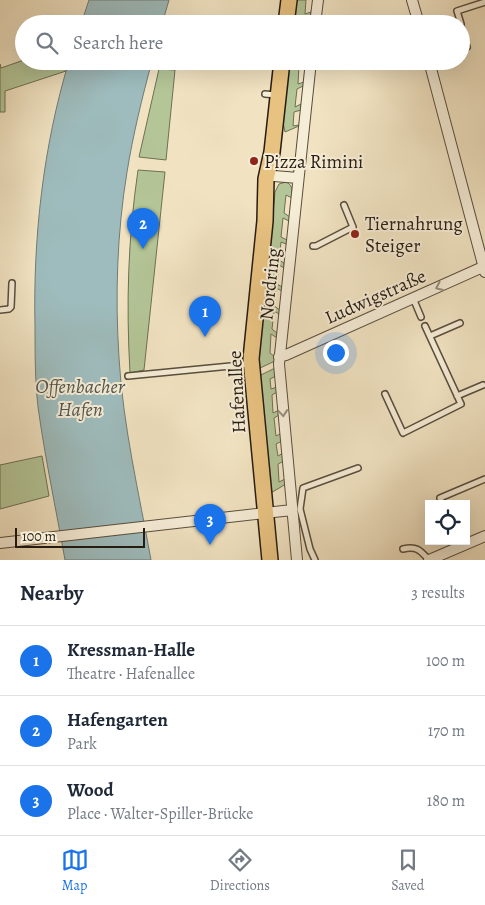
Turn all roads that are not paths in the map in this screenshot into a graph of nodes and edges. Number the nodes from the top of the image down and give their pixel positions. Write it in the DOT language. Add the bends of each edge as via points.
graph roads {
  1 [pos="289,0"];
  2 [pos="318,0"];
  3 [pos="412,0"];
  4 [pos="485,2"];
  5 [pos="287,15"];
  6 [pos="316,15"];
  7 [pos="416,15"];
  8 [pos="458,15"];
  9 [pos="279,70"];
  10 [pos="310,70"];
  11 [pos="431,70"];
  12 [pos="272,152"];
  13 [pos="274,176"];
  14 [pos="298,178"];
  15 [pos="344,205"];
  16 [pos="265,221"];
  17 [pos="313,246"];
  18 [pos="485,268"];
  19 [pos="12,283"];
  20 [pos="413,298"];
  21 [pos="0,310"];
  22 [pos="420,317"];
  23 [pos="460,324"];
  24 [pos="425,326"];
  25 [pos="430,336"];
  26 [pos="279,357"];
  27 [pos="251,364"];
  28 [pos="128,376"];
  29 [pos="483,385"];
  30 [pos="384,394"];
  31 [pos="457,396"];
  32 [pos="358,468"];
  33 [pos="485,479"];
  34 [pos="441,500"];
  35 [pos="296,510"];
  36 [pos="265,513"];
  37 [pos="485,536"];
  38 [pos="470,540"];
  39 [pos="0,543"];
  40 [pos="454,545"];
  41 [pos="403,549"];
  42 [pos="270,560"];
  43 [pos="297,560"];
  44 [pos="315,560"];
  45 [pos="429,560"];
  1 -- 5 [label="main road"];
  2 -- 6 [label="street"];
  3 -- 7 [label="street"];
  4 -- 8 [label="lane" via="457,10"];
  9 -- 12 [label="main road, Hafenallee" via="272,95"];
  10 -- 14 [label="street, Nordring"];
  11 -- 18 [label="street"];
  12 -- 13 [label="main road, Hafenallee"];
  12 -- 16 [label="main road, Hafenallee" via="266,179"];
  13 -- 14 [label="street"];
  13 -- 16 [label="main road, Hafenallee"];
  14 -- 26 [label="street, Nordring" via="294,243"];
  15 -- 17 [label="lane" via="353,228"];
  16 -- 27 [label="main road, Hafenallee"];
  18 -- 20 [label="street, Ludwigstraße, one-way"];
  19 -- 21 [label="lane" via="12,307"];
  20 -- 22 [label="lane"];
  20 -- 26 [label="street, Ludwigstraße"];
  23 -- 25 [label="lane"];
  24 -- 25 [label="lane"];
  25 -- 31 [label="lane"];
  26 -- 35 [label="street, Nordring, one-way"];
  27 -- 28 [label="lane"];
  27 -- 36 [label="main road, Hafenallee"];
  29 -- 31 [label="lane"];
  30 -- 31 [label="lane" via="403,432 461,404"];
  32 -- 35 [label="lane" via="303,488"];
  33 -- 34 [label="lane"];
  35 -- 36 [label="street"];
  35 -- 43 [label="street, Nordring"];
  35 -- 44 [label="lane"];
  36 -- 39 [label="street"];
  36 -- 42 [label="main road, Hafenallee"];
  37 -- 38 [label="street"];
  40 -- 45 [label="street"];
  41 -- 45 [label="lane" via="420,550"];
}
